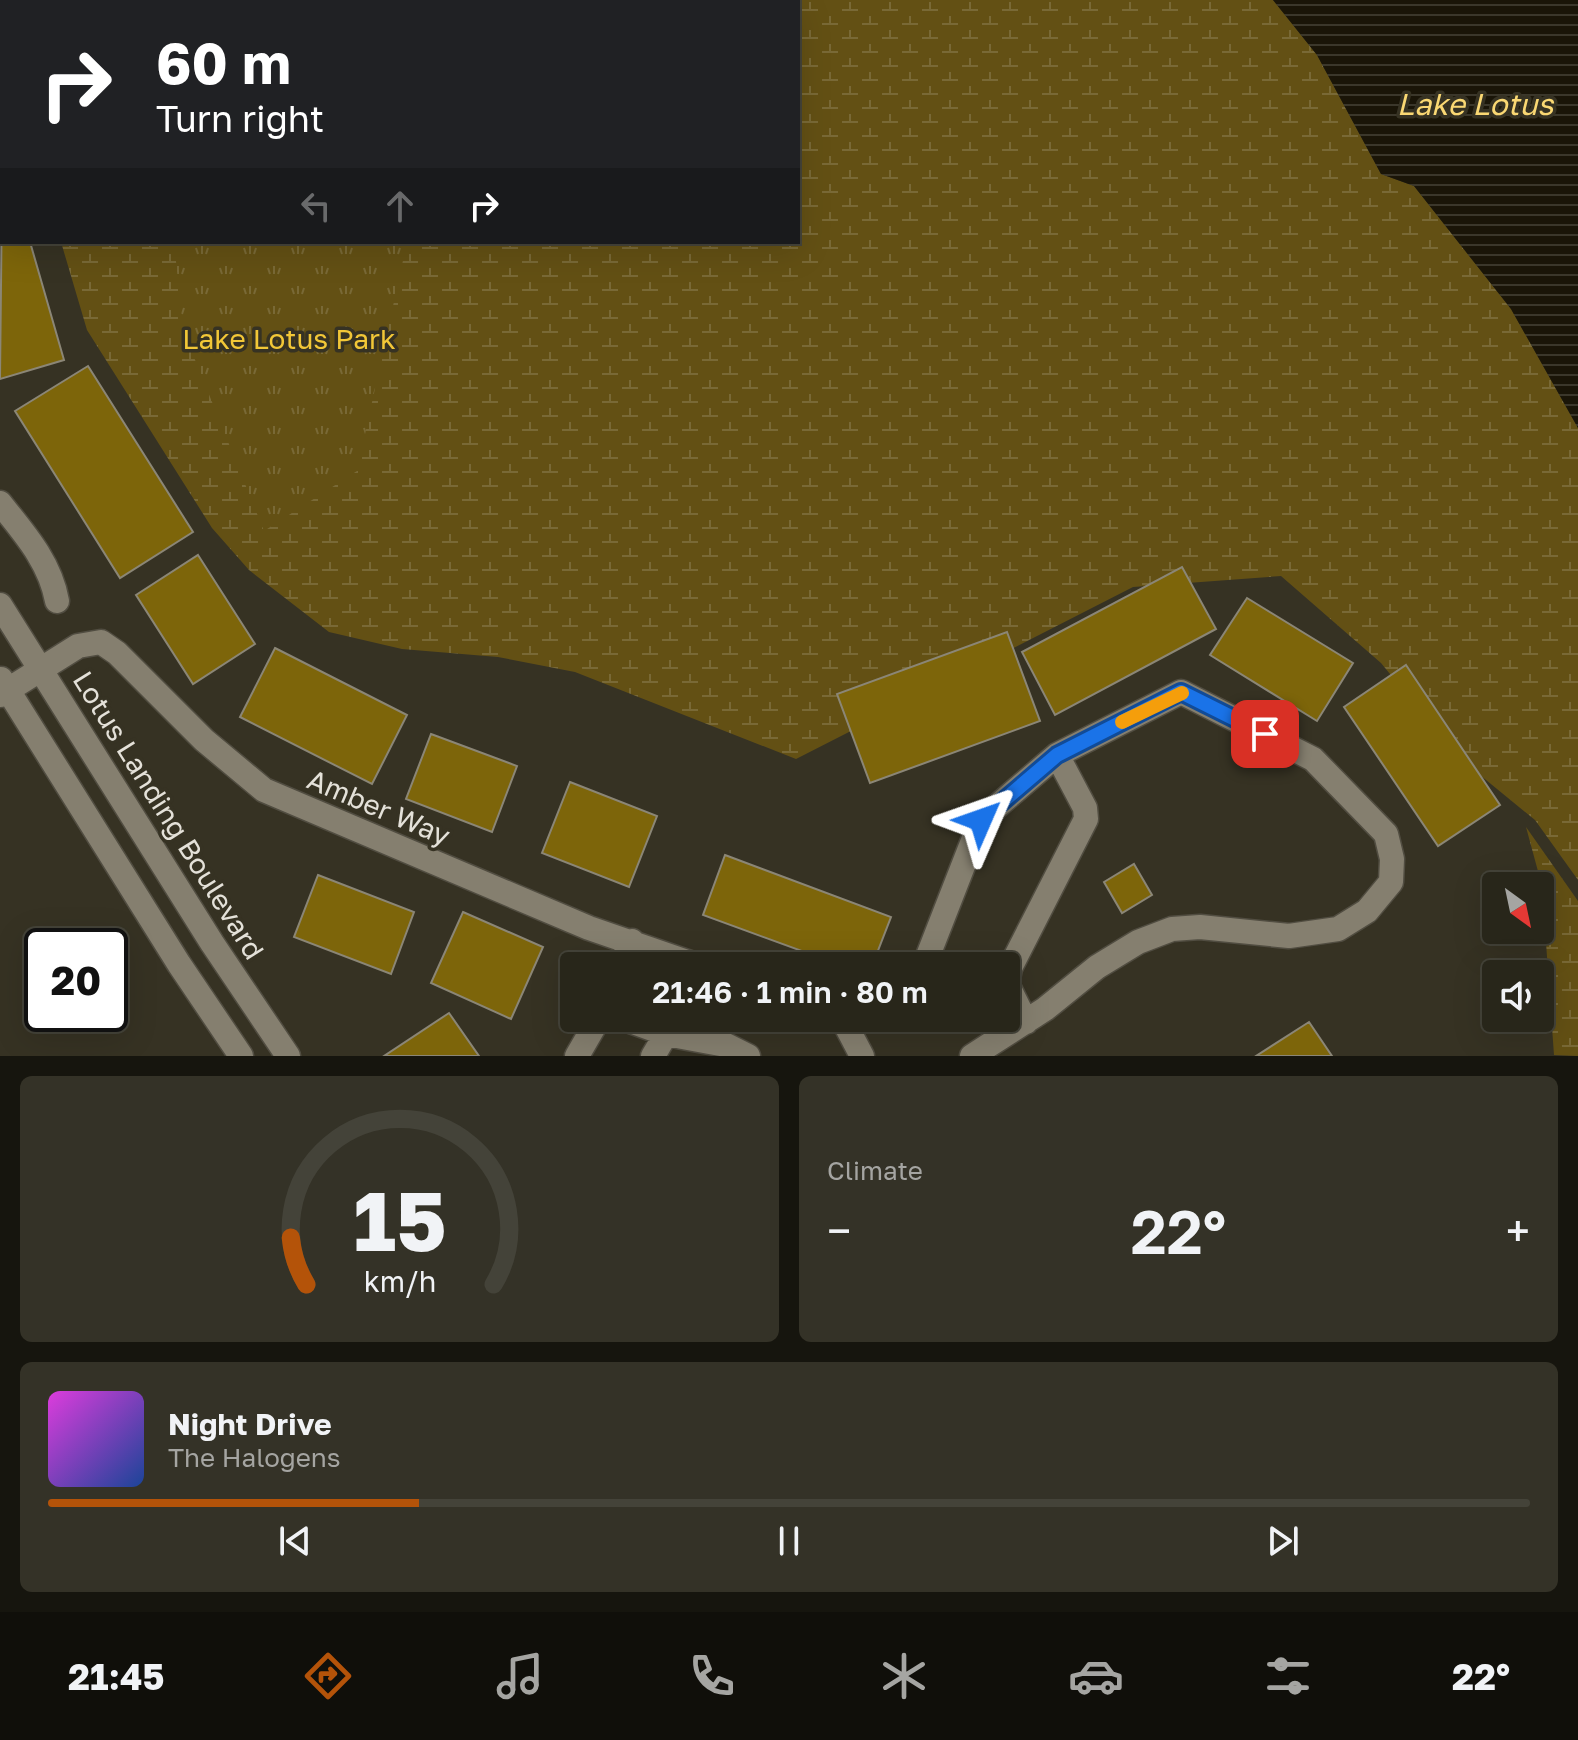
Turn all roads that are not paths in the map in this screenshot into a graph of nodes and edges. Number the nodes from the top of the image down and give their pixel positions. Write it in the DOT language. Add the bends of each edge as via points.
graph roads {
  1 [pos="0,503"];
  2 [pos="57,601"];
  3 [pos="0,605"];
  4 [pos="40,668"];
  5 [pos="3,687"];
  6 [pos="1057,755"];
  7 [pos="632,941"];
  8 [pos="627,952"];
  9 [pos="661,952"];
  10 [pos="929,952"];
  11 [pos="1026,1022"];
  12 [pos="591,1032"];
  13 [pos="660,1032"];
  14 [pos="851,1032"];
  15 [pos="666,1034"];
  16 [pos="241,1056"];
  17 [pos="288,1056"];
  18 [pos="577,1056"];
  19 [pos="653,1056"];
  20 [pos="748,1056"];
  21 [pos="862,1056"];
  22 [pos="972,1056"];
  1 -- 2 [label="street" via="36,549"];
  3 -- 4 [label="street, Lotus Landing Boulevard"];
  4 -- 5 [label="street"];
  4 -- 7 [label="street, Amber Way" via="78,646 101,642 264,790 589,928"];
  4 -- 17 [label="street, Lotus Landing Boulevard"];
  5 -- 16 [label="street"];
  6 -- 10 [label="street" via="981,820"];
  6 -- 11 [label="street" via="1086,819 1010,968 1007,984"];
  6 -- 11 [label="street" via="1181,692 1313,759 1386,834 1391,882 1367,911 1338,929 1289,936 1200,927 1172,929 1138,942"];
  7 -- 8 [label="street"];
  7 -- 9 [label="street, Amber Way"];
  11 -- 22 [label="street"];
  12 -- 18 [label="street"];
  13 -- 15 [label="street"];
  14 -- 21 [label="street"];
  15 -- 19 [label="street"];
  15 -- 20 [label="street" via="726,1045"];
}
